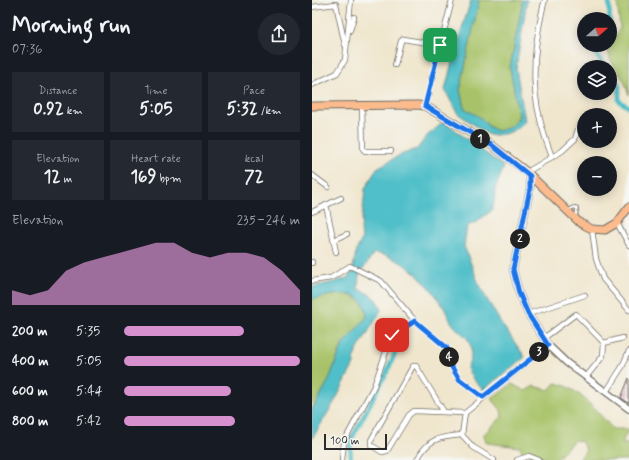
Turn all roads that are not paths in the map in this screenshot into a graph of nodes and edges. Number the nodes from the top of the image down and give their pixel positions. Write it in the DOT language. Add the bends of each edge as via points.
graph roads {
  1 [pos="351,0"];
  2 [pos="452,0"];
  3 [pos="545,0"];
  4 [pos="312,7"];
  5 [pos="354,17"];
  6 [pos="440,45"];
  7 [pos="346,51"];
  8 [pos="395,66"];
  9 [pos="312,85"];
  10 [pos="362,105"];
  11 [pos="312,106"];
  12 [pos="425,106"];
  13 [pos="577,133"];
  14 [pos="391,151"];
  15 [pos="552,157"];
  16 [pos="529,174"];
  17 [pos="312,175"];
  18 [pos="540,185"];
  19 [pos="328,187"];
  20 [pos="530,189"];
  21 [pos="341,198"];
  22 [pos="326,205"];
  23 [pos="629,207"];
  24 [pos="312,212"];
  25 [pos="617,223"];
  26 [pos="592,229"];
  27 [pos="347,234"];
  28 [pos="334,240"];
  29 [pos="629,245"];
  30 [pos="336,252"];
  31 [pos="312,282"];
  32 [pos="585,295"];
  33 [pos="629,310"];
  34 [pos="528,314"];
  35 [pos="415,321"];
  36 [pos="544,338"];
  37 [pos="623,338"];
  38 [pos="604,343"];
  39 [pos="548,345"];
  40 [pos="629,351"];
  41 [pos="586,377"];
  42 [pos="606,392"];
  43 [pos="483,397"];
  44 [pos="628,407"];
  45 [pos="444,412"];
  46 [pos="465,413"];
  47 [pos="462,435"];
  48 [pos="485,458"];
  49 [pos="342,460"];
  50 [pos="417,460"];
  51 [pos="494,460"];
  52 [pos="517,460"];
  53 [pos="538,460"];
  1 -- 7 [label="street"];
  2 -- 6 [label="street"];
  3 -- 15 [label="street" via="533,72 543,134"];
  4 -- 7 [label="street" via="336,4"];
  5 -- 7 [label="street"];
  6 -- 8 [label="street" via="403,39"];
  6 -- 12 [label="street"];
  7 -- 9 [label="street" via="345,60 337,73"];
  10 -- 11 [label="main road"];
  10 -- 12 [label="main road"];
  10 -- 14 [label="street" via="363,149"];
  12 -- 16 [label="main road" via="493,146"];
  13 -- 15 [label="street" via="575,140"];
  15 -- 16 [label="street"];
  16 -- 18 [label="main road"];
  16 -- 20 [label="street"];
  17 -- 19 [label="street"];
  18 -- 20 [label="street"];
  18 -- 26 [label="main road" via="575,218"];
  20 -- 34 [label="street" via="513,269"];
  21 -- 22 [label="street"];
  22 -- 24 [label="street"];
  22 -- 28 [label="street"];
  23 -- 25 [label="main road"];
  25 -- 26 [label="main road" via="605,230"];
  25 -- 29 [label="street"];
  26 -- 33 [label="street" via="596,259 603,279"];
  27 -- 28 [label="street"];
  28 -- 30 [label="street"];
  31 -- 35 [label="street" via="330,278 350,266 381,281"];
  32 -- 34 [label="street"];
  34 -- 36 [label="street"];
  35 -- 43 [label="street" via="447,348 450,364 459,379"];
  35 -- 49 [label="street" via="392,335 374,386 344,442"];
  36 -- 38 [label="street" via="576,314"];
  36 -- 39 [label="street"];
  37 -- 38 [label="street"];
  38 -- 41 [label="street" via="603,356"];
  39 -- 41 [label="street" via="566,363"];
  39 -- 43 [label="street"];
  40 -- 42 [label="street"];
  41 -- 42 [label="street"];
  42 -- 44 [label="street"];
  43 -- 46 [label="street"];
  45 -- 45 [label="street" via="422,373 413,366 371,440 371,445 382,452 387,451 414,411"];
  45 -- 46 [label="street"];
  46 -- 47 [label="street"];
  47 -- 48 [label="street"];
  47 -- 50 [label="street" via="434,440 422,451"];
  48 -- 51 [label="street"];
  52 -- 53 [label="street" via="529,456"];
}
